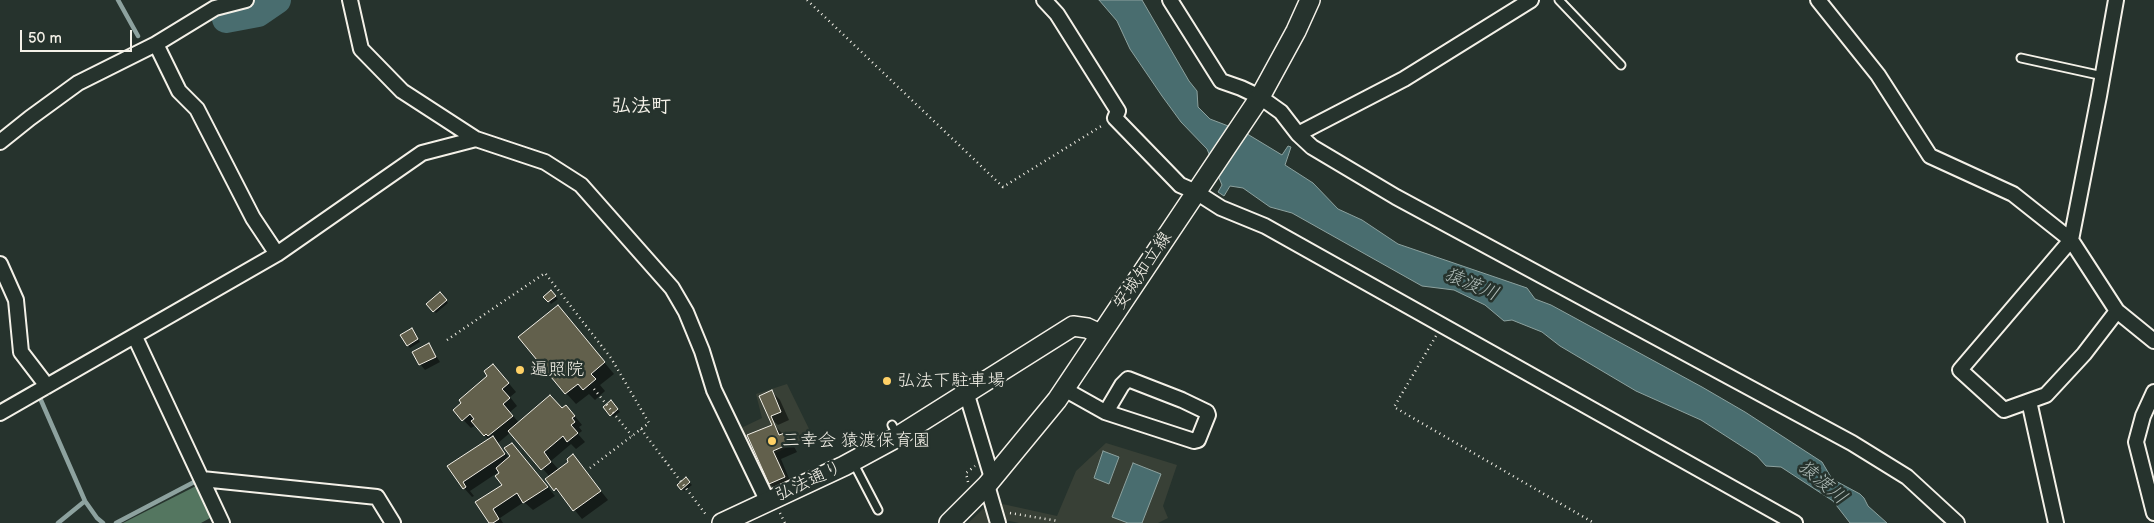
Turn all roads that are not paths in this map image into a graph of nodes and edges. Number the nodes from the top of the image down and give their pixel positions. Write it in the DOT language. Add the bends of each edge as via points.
graph roads {
  1 [pos="246,0"];
  2 [pos="350,0"];
  3 [pos="1044,0"];
  4 [pos="1170,0"];
  5 [pos="1310,0"];
  6 [pos="1532,0"];
  7 [pos="1559,0"];
  8 [pos="1818,0"];
  9 [pos="2116,0"];
  10 [pos="156,44"];
  11 [pos="2021,58"];
  12 [pos="1621,65"];
  13 [pos="2103,76"];
  14 [pos="1257,101"];
  15 [pos="1298,134"];
  16 [pos="476,139"];
  17 [pos="0,142"];
  18 [pos="1199,187"];
  19 [pos="2071,240"];
  20 [pos="277,254"];
  21 [pos="0,264"];
  22 [pos="2117,311"];
  23 [pos="1100,334"];
  24 [pos="135,337"];
  25 [pos="2154,341"];
  26 [pos="47,386"];
  27 [pos="1064,390"];
  28 [pos="2154,392"];
  29 [pos="967,395"];
  30 [pos="2029,401"];
  31 [pos="1106,412"];
  32 [pos="0,413"];
  33 [pos="853,461"];
  34 [pos="202,479"];
  35 [pos="989,482"];
  36 [pos="768,502"];
  37 [pos="878,510"];
  38 [pos="2154,513"];
  39 [pos="998,521"];
  40 [pos="222,523"];
  41 [pos="393,523"];
  42 [pos="722,523"];
  43 [pos="949,523"];
  44 [pos="1795,523"];
  45 [pos="1957,523"];
  46 [pos="2056,523"];
  1 -- 10 [label="street" via="215,8"];
  2 -- 16 [label="street" via="361,49 402,91"];
  3 -- 18 [label="street" via="1057,14 1118,111 1115,118 1180,184"];
  4 -- 14 [label="street" via="1221,81 1241,88"];
  5 -- 14 [label="main road, 安城知立線"];
  6 -- 15 [label="street" via="1404,79"];
  7 -- 12 [label="lane"];
  8 -- 19 [label="street" via="1878,75 1930,156 2014,194"];
  9 -- 13 [label="street"];
  10 -- 17 [label="street" via="78,83"];
  10 -- 20 [label="street" via="179,91 198,109 253,218"];
  11 -- 13 [label="lane"];
  13 -- 19 [label="street"];
  14 -- 15 [label="street" via="1281,112"];
  14 -- 18 [label="main road, 安城知立線"];
  15 -- 45 [label="street" via="1312,147 1396,197 1852,443 1907,477"];
  16 -- 20 [label="street" via="422,153"];
  16 -- 36 [label="street" via="545,162 581,185 672,288 689,320 714,390"];
  18 -- 23 [label="main road, 安城知立線"];
  18 -- 44 [label="street" via="1221,208 1265,226"];
  19 -- 22 [label="street"];
  19 -- 30 [label="street" via="1960,370 2004,410"];
  20 -- 24 [label="street"];
  21 -- 26 [label="street" via="16,300 21,352"];
  22 -- 25 [label="street"];
  22 -- 30 [label="street" via="2084,354 2046,395"];
  23 -- 27 [label="main road, 安城知立線"];
  23 -- 29 [label="main road, 弘法通り" via="1074,326"];
  24 -- 26 [label="street"];
  24 -- 34 [label="street"];
  26 -- 32 [label="street"];
  27 -- 31 [label="street"];
  27 -- 35 [label="main road, 安城知立線"];
  28 -- 38 [label="street" via="2136,442"];
  29 -- 33 [label="main road, 弘法通り" via="895,430"];
  29 -- 35 [label="street"];
  30 -- 46 [label="street"];
  31 -- 31 [label="street" via="1194,441 1198,440 1208,415 1182,400 1128,379"];
  33 -- 36 [label="main road, 弘法通り"];
  33 -- 37 [label="lane"];
  34 -- 40 [label="street"];
  34 -- 41 [label="street" via="377,496"];
  35 -- 39 [label="street"];
  35 -- 43 [label="main road, 安城知立線"];
  36 -- 42 [label="main road, 弘法通り"];
}
